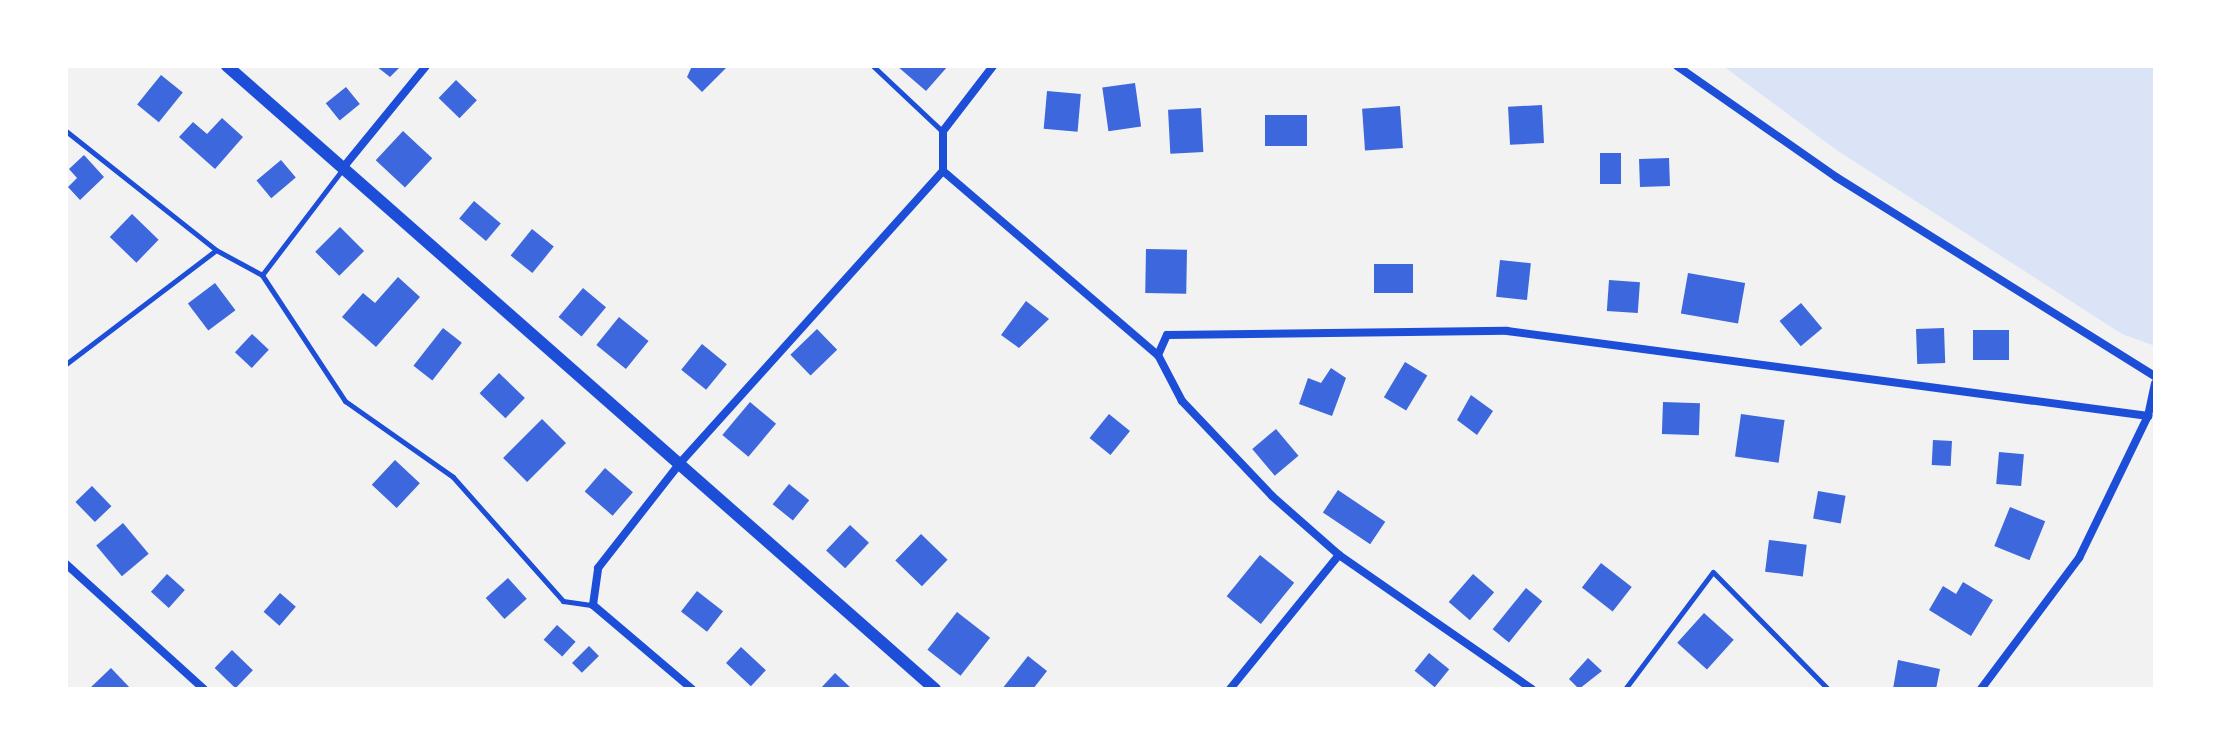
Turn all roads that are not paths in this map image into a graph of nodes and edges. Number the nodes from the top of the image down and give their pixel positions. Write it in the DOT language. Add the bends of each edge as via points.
graph roads {
  1 [pos="227,66"];
  2 [pos="426,66"];
  3 [pos="873,66"];
  4 [pos="993,66"];
  5 [pos="1677,66"];
  6 [pos="66,131"];
  7 [pos="943,131"];
  8 [pos="342,170"];
  9 [pos="943,171"];
  10 [pos="216,250"];
  11 [pos="262,275"];
  12 [pos="1158,355"];
  13 [pos="66,364"];
  14 [pos="2155,376"];
  15 [pos="2155,384"];
  16 [pos="2148,416"];
  17 [pos="680,463"];
  18 [pos="1339,555"];
  19 [pos="66,564"];
  20 [pos="593,605"];
  21 [pos="204,689"];
  22 [pos="692,689"];
  23 [pos="935,689"];
  24 [pos="1230,689"];
  25 [pos="1532,689"];
  26 [pos="1625,689"];
  27 [pos="1828,689"];
  28 [pos="1981,689"];
  1 -- 8 [label="street"];
  2 -- 8 [label="street"];
  3 -- 7 [label="lane"];
  4 -- 7 [label="street"];
  5 -- 14 [label="street" via="2118,358"];
  6 -- 10 [label="lane"];
  7 -- 9 [label="street"];
  8 -- 11 [label="lane"];
  8 -- 17 [label="street"];
  9 -- 12 [label="street"];
  9 -- 17 [label="street"];
  10 -- 11 [label="lane"];
  10 -- 13 [label="lane"];
  11 -- 20 [label="lane" via="345,401 453,477 563,601"];
  12 -- 16 [label="street" via="1167,335 1507,331"];
  12 -- 18 [label="street" via="1182,401"];
  15 -- 16 [label="street"];
  16 -- 28 [label="street" via="2079,558"];
  17 -- 20 [label="street" via="598,568"];
  17 -- 23 [label="street"];
  18 -- 24 [label="street"];
  18 -- 25 [label="street"];
  19 -- 21 [label="street"];
  20 -- 22 [label="street"];
  26 -- 27 [label="lane" via="1713,572"];
}
